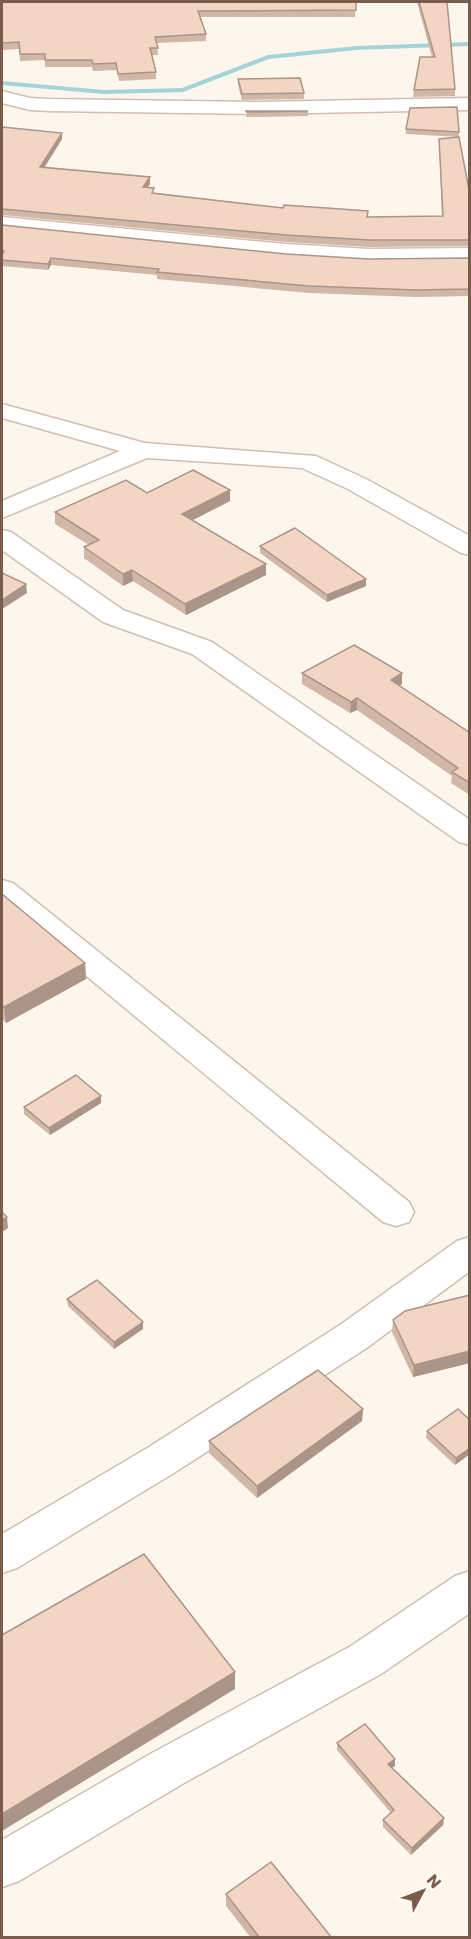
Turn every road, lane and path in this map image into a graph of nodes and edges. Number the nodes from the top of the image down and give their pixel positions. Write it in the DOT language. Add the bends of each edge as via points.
graph roads {
  1 [pos="2,98"];
  2 [pos="470,104"];
  3 [pos="2,223"];
  4 [pos="470,255"];
  5 [pos="2,411"];
  6 [pos="144,450"];
  7 [pos="2,510"];
  8 [pos="2,538"];
  9 [pos="470,547"];
  10 [pos="470,835"];
  11 [pos="2,890"];
  12 [pos="396,1212"];
  13 [pos="470,1251"];
  14 [pos="2,1555"];
  15 [pos="470,1589"];
  16 [pos="2,1865"];
  1 -- 2 [label="street" via="49,105 257,108"];
  3 -- 4 [label="street" via="286,251 369,256"];
  5 -- 6 [label="street"];
  6 -- 7 [label="street"];
  6 -- 9 [label="street" via="307,461"];
  8 -- 10 [label="street" via="112,616 202,648"];
  11 -- 12 [label="street"];
  13 -- 14 [label="street" via="354,1336 163,1459"];
  15 -- 16 [label="street" via="366,1660 168,1768"];
}
